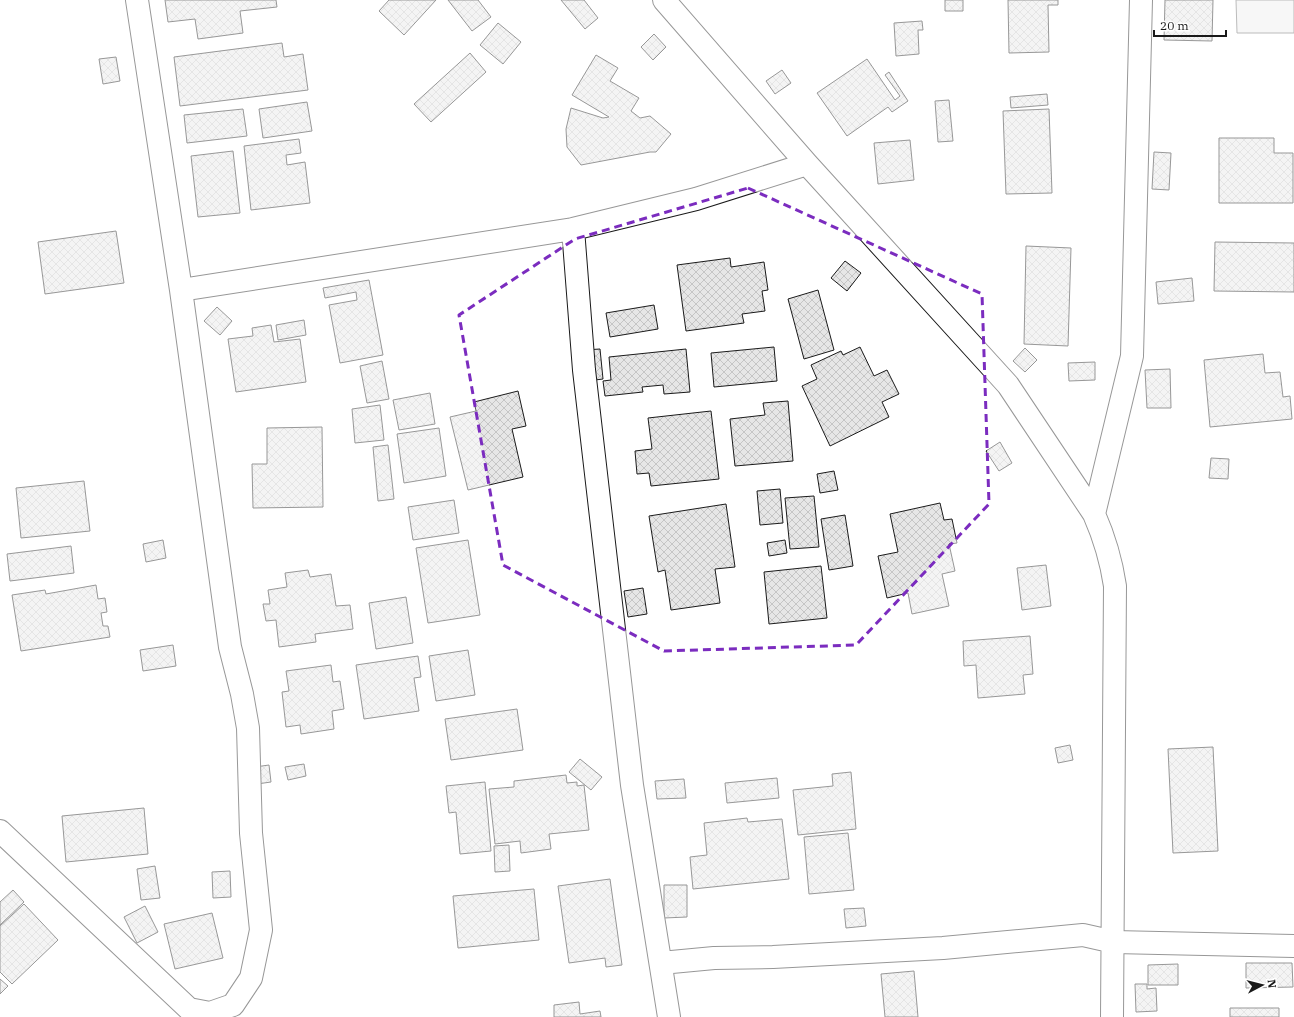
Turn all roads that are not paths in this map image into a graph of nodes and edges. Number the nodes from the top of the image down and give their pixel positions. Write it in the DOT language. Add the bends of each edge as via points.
graph roads {
  1 [pos="137,0"];
  2 [pos="664,0"];
  3 [pos="1141,0"];
  4 [pos="807,164"];
  5 [pos="573,229"];
  6 [pos="181,290"];
  7 [pos="1094,514"];
  8 [pos="0,831"];
  9 [pos="1114,942"];
  10 [pos="1294,946"];
  11 [pos="661,964"];
  12 [pos="669,1017"];
  13 [pos="1112,1017"];
  1 -- 6 [label="street"];
  2 -- 4 [label="street"];
  3 -- 7 [label="street" via="1132,356"];
  4 -- 5 [label="street" via="696,199"];
  4 -- 7 [label="street" via="1008,385"];
  5 -- 6 [label="street"];
  5 -- 11 [label="street" via="584,370 632,785"];
  6 -- 8 [label="street" via="230,647 248,728 251,832 261,930 251,978 233,1005 210,1013 188,1009"];
  7 -- 9 [label="street" via="1104,535 1115,586"];
  9 -- 10 [label="street"];
  9 -- 11 [label="street" via="1083,935 943,948 714,958"];
  9 -- 13 [label="street"];
  11 -- 12 [label="street"];
}
